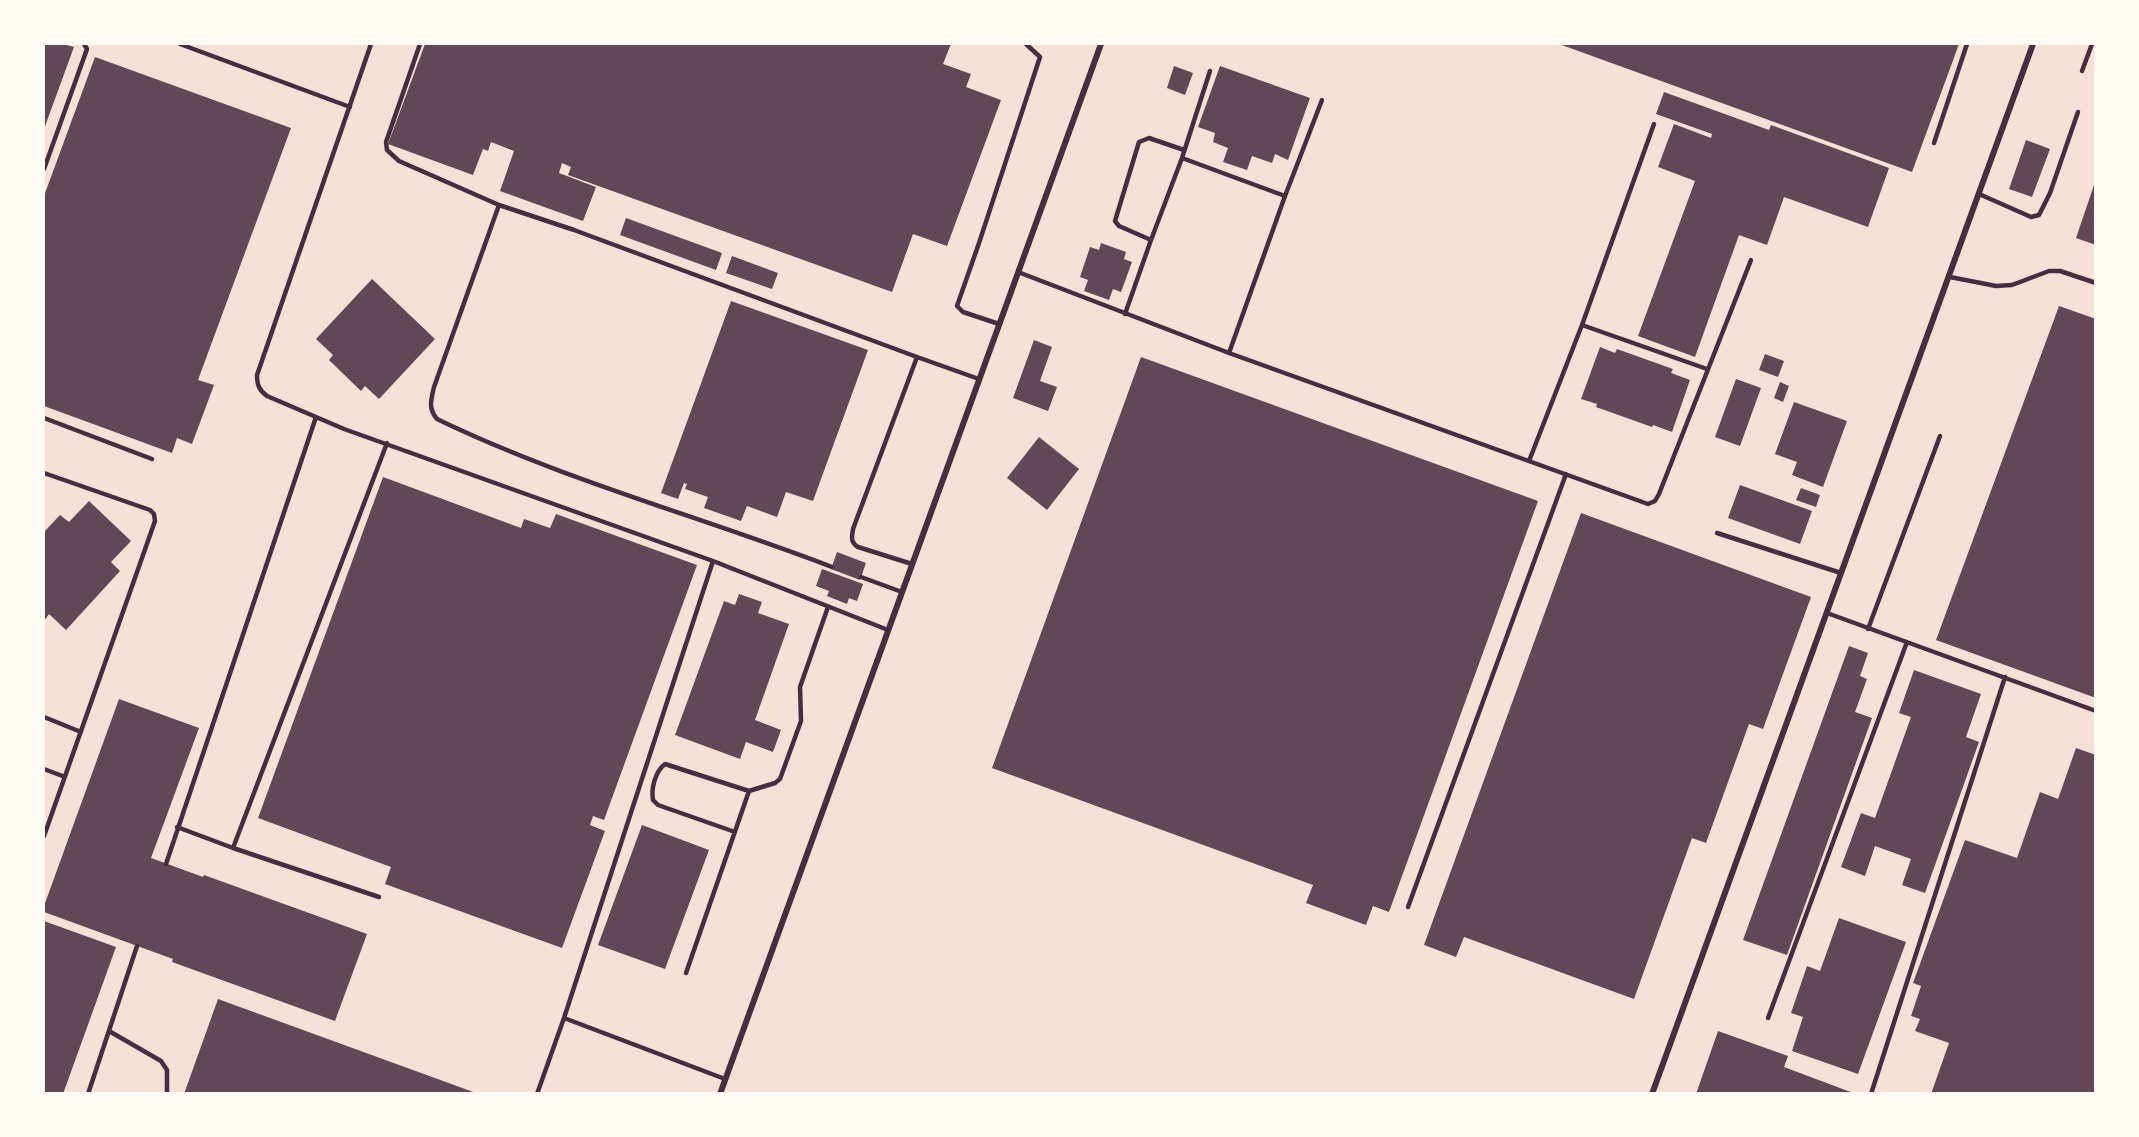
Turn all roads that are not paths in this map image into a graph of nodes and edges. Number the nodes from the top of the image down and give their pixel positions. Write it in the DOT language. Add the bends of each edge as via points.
graph roads {
  1 [pos="84,44"];
  2 [pos="180,44"];
  3 [pos="371,44"];
  4 [pos="420,44"];
  5 [pos="1026,44"];
  6 [pos="1101,44"];
  7 [pos="1967,44"];
  8 [pos="2033,44"];
  9 [pos="2092,44"];
  10 [pos="1210,71"];
  11 [pos="2082,71"];
  12 [pos="1322,100"];
  13 [pos="350,107"];
  14 [pos="2078,112"];
  15 [pos="1654,124"];
  16 [pos="1934,143"];
  17 [pos="1184,150"];
  18 [pos="1182,158"];
  19 [pos="44,169"];
  20 [pos="1979,194"];
  21 [pos="1285,196"];
  22 [pos="499,205"];
  23 [pos="1151,240"];
  24 [pos="1751,260"];
  25 [pos="1018,272"];
  26 [pos="1950,277"];
  27 [pos="2096,282"];
  28 [pos="1125,314"];
  29 [pos="999,324"];
  30 [pos="1582,325"];
  31 [pos="1229,353"];
  32 [pos="917,357"];
  33 [pos="1707,369"];
  34 [pos="980,379"];
  35 [pos="316,417"];
  36 [pos="44,418"];
  37 [pos="1940,436"];
  38 [pos="387,443"];
  39 [pos="152,459"];
  40 [pos="1529,461"];
  41 [pos="44,473"];
  42 [pos="1566,474"];
  43 [pos="1717,532"];
  44 [pos="713,561"];
  45 [pos="912,564"];
  46 [pos="832,567"];
  47 [pos="1841,573"];
  48 [pos="861,577"];
  49 [pos="902,592"];
  50 [pos="828,607"];
  51 [pos="1827,613"];
  52 [pos="1868,628"];
  53 [pos="888,630"];
  54 [pos="1907,642"];
  55 [pos="2005,677"];
  56 [pos="2096,711"];
  57 [pos="44,717"];
  58 [pos="81,732"];
  59 [pos="44,769"];
  60 [pos="65,777"];
  61 [pos="749,791"];
  62 [pos="177,827"];
  63 [pos="735,832"];
  64 [pos="44,836"];
  65 [pos="233,848"];
  66 [pos="166,864"];
  67 [pos="379,897"];
  68 [pos="1408,907"];
  69 [pos="137,946"];
  70 [pos="686,973"];
  71 [pos="564,1018"];
  72 [pos="1768,1018"];
  73 [pos="109,1031"];
  74 [pos="725,1079"];
  75 [pos="88,1094"];
  76 [pos="167,1094"];
  77 [pos="537,1094"];
  78 [pos="720,1094"];
  79 [pos="1652,1094"];
  80 [pos="1871,1094"];
  1 -- 19 [label="lane" via="87,49"];
  2 -- 13 [label="lane"];
  3 -- 13 [label="lane"];
  4 -- 22 [label="lane" via="386,142 387,150 399,161"];
  5 -- 29 [label="lane" via="1040,57 957,306 963,312"];
  6 -- 25 [label="street"];
  7 -- 16 [label="lane"];
  8 -- 20 [label="street"];
  9 -- 11 [label="lane"];
  10 -- 17 [label="lane"];
  12 -- 21 [label="lane"];
  13 -- 35 [label="lane" via="257,375 257,384 267,396"];
  14 -- 20 [label="lane" via="2040,215 2031,218"];
  15 -- 30 [label="lane"];
  17 -- 18 [label="lane"];
  17 -- 23 [label="lane" via="1149,138 1139,142 1115,221"];
  18 -- 21 [label="lane"];
  18 -- 23 [label="lane"];
  20 -- 26 [label="street"];
  21 -- 31 [label="lane"];
  22 -- 32 [label="lane"];
  22 -- 46 [label="lane" via="434,387 432,414 503,448"];
  23 -- 28 [label="lane"];
  24 -- 33 [label="lane"];
  25 -- 28 [label="lane"];
  25 -- 29 [label="street"];
  26 -- 27 [label="lane" via="1996,286 2060,271"];
  26 -- 47 [label="street"];
  28 -- 31 [label="lane"];
  29 -- 34 [label="street"];
  30 -- 33 [label="lane"];
  30 -- 40 [label="lane"];
  31 -- 40 [label="lane"];
  32 -- 34 [label="lane"];
  32 -- 45 [label="lane" via="852,540 858,547"];
  33 -- 42 [label="lane" via="1655,501 1648,504"];
  34 -- 45 [label="street"];
  35 -- 38 [label="lane"];
  35 -- 62 [label="lane"];
  36 -- 39 [label="lane"];
  37 -- 52 [label="lane"];
  38 -- 44 [label="lane"];
  38 -- 65 [label="lane"];
  40 -- 42 [label="lane"];
  41 -- 58 [label="lane" via="150,510 155,521"];
  42 -- 68 [label="lane"];
  43 -- 47 [label="lane"];
  44 -- 50 [label="lane"];
  44 -- 71 [label="lane"];
  45 -- 49 [label="street"];
  47 -- 51 [label="street"];
  48 -- 49 [label="lane"];
  49 -- 53 [label="street"];
  50 -- 53 [label="lane"];
  50 -- 61 [label="lane" via="801,687 801,721 780,779"];
  51 -- 52 [label="lane"];
  51 -- 79 [label="street"];
  52 -- 54 [label="lane"];
  53 -- 74 [label="street"];
  54 -- 55 [label="lane"];
  54 -- 72 [label="lane"];
  55 -- 56 [label="lane"];
  55 -- 80 [label="lane"];
  57 -- 58 [label="lane"];
  58 -- 60 [label="lane"];
  59 -- 60 [label="lane"];
  60 -- 64 [label="lane"];
  61 -- 63 [label="lane"];
  61 -- 63 [label="lane" via="664,764 656,776 651,793 658,805"];
  62 -- 65 [label="lane"];
  62 -- 66 [label="lane"];
  63 -- 70 [label="lane"];
  65 -- 67 [label="lane"];
  69 -- 73 [label="lane"];
  71 -- 74 [label="lane"];
  71 -- 77 [label="lane"];
  73 -- 75 [label="lane"];
  73 -- 76 [label="lane" via="161,1061 167,1070"];
  74 -- 78 [label="street"];
}
